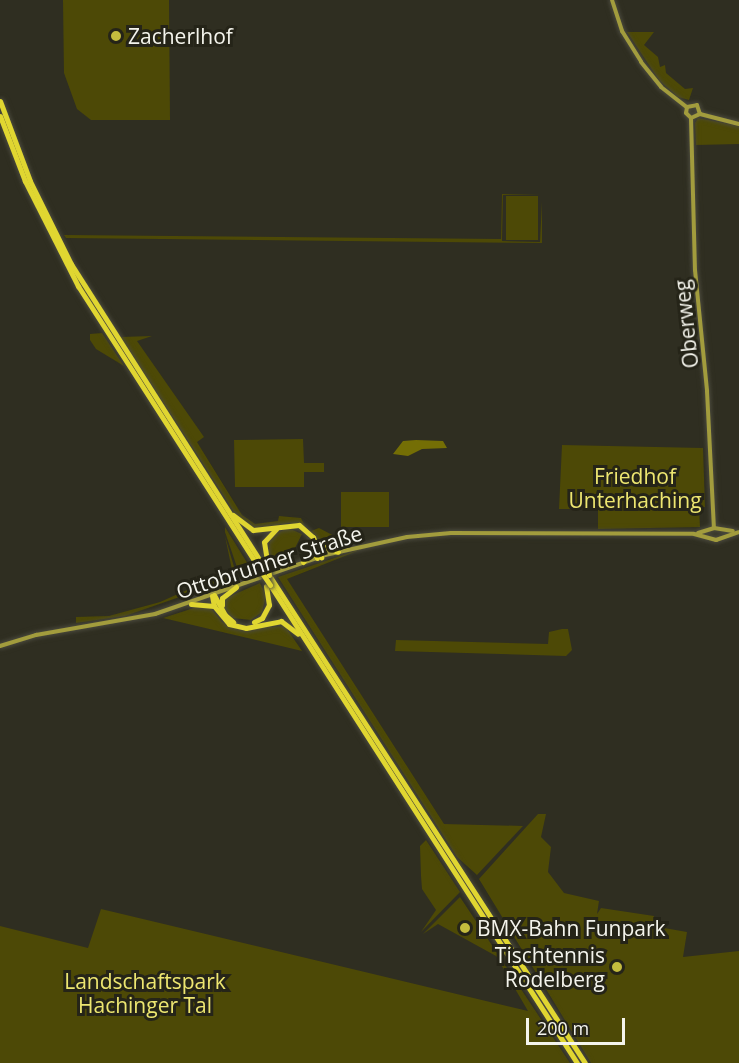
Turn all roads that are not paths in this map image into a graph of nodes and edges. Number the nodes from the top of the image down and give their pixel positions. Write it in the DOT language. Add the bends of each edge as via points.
graph roads {
  1 [pos="612,0"];
  2 [pos="0,101"];
  3 [pos="687,107"];
  4 [pos="700,114"];
  5 [pos="0,116"];
  6 [pos="692,118"];
  7 [pos="739,124"];
  8 [pos="106,328"];
  9 [pos="111,335"];
  10 [pos="220,500"];
  11 [pos="711,529"];
  12 [pos="720,530"];
  13 [pos="739,532"];
  14 [pos="694,534"];
  15 [pos="720,537"];
  16 [pos="711,538"];
  17 [pos="315,544"];
  18 [pos="338,552"];
  19 [pos="319,557"];
  20 [pos="303,562"];
  21 [pos="261,568"];
  22 [pos="270,585"];
  23 [pos="236,587"];
  24 [pos="213,595"];
  25 [pos="191,603"];
  26 [pos="214,606"];
  27 [pos="223,613"];
  28 [pos="0,646"];
  29 [pos="319,662"];
  30 [pos="464,882"];
  31 [pos="471,892"];
  32 [pos="577,1063"];
  33 [pos="585,1063"];
  1 -- 3 [label="main road" via="622,31 640,62"];
  2 -- 8 [label="highway" via="50,224"];
  3 -- 4 [label="main road" via="697,105"];
  3 -- 6 [label="main road" via="686,113"];
  4 -- 6 [label="main road"];
  4 -- 7 [label="main road"];
  5 -- 8 [label="highway" via="46,226"];
  6 -- 11 [label="main road, Oberweg" via="694,259 707,391"];
  8 -- 9 [label="highway"];
  9 -- 10 [label="highway"];
  9 -- 21 [label="highway"];
  10 -- 17 [label="highway" via="253,530 295,524 309,531"];
  10 -- 21 [label="highway"];
  11 -- 12 [label="main road, Ottobrunner Straße"];
  11 -- 14 [label="main road, Ottobrunner Straße"];
  11 -- 16 [label="main road"];
  12 -- 13 [label="main road, Ottobrunner Straße"];
  12 -- 15 [label="main road"];
  13 -- 15 [label="main road, Ottobrunner Straße"];
  14 -- 16 [label="main road, Ottobrunner Straße"];
  14 -- 18 [label="main road, Ottobrunner Straße" via="451,533 407,537"];
  15 -- 16 [label="main road, Ottobrunner Straße"];
  17 -- 18 [label="highway"];
  17 -- 19 [label="highway"];
  17 -- 20 [label="highway"];
  17 -- 21 [label="highway" via="298,527 275,529 264,542"];
  18 -- 19 [label="main road, Ottobrunner Straße"];
  19 -- 20 [label="main road, Ottobrunner Straße"];
  20 -- 23 [label="main road, Ottobrunner Straße"];
  21 -- 22 [label="highway, bridge"];
  21 -- 22 [label="highway, bridge" via="269,576"];
  22 -- 27 [label="highway" via="269,605 258,621 237,624"];
  22 -- 29 [label="highway"];
  22 -- 30 [label="highway"];
  23 -- 24 [label="main road, Ottobrunner Straße"];
  23 -- 27 [label="highway" via="222,598"];
  24 -- 25 [label="main road, Ottobrunner Straße"];
  24 -- 26 [label="highway"];
  24 -- 27 [label="highway"];
  25 -- 26 [label="highway"];
  25 -- 28 [label="main road, Ottobrunner Straße" via="122,622 36,635"];
  26 -- 29 [label="highway" via="225,621 239,628 274,620 288,624"];
  29 -- 30 [label="highway"];
  30 -- 31 [label="highway"];
  31 -- 32 [label="highway"];
  31 -- 33 [label="highway"];
}
